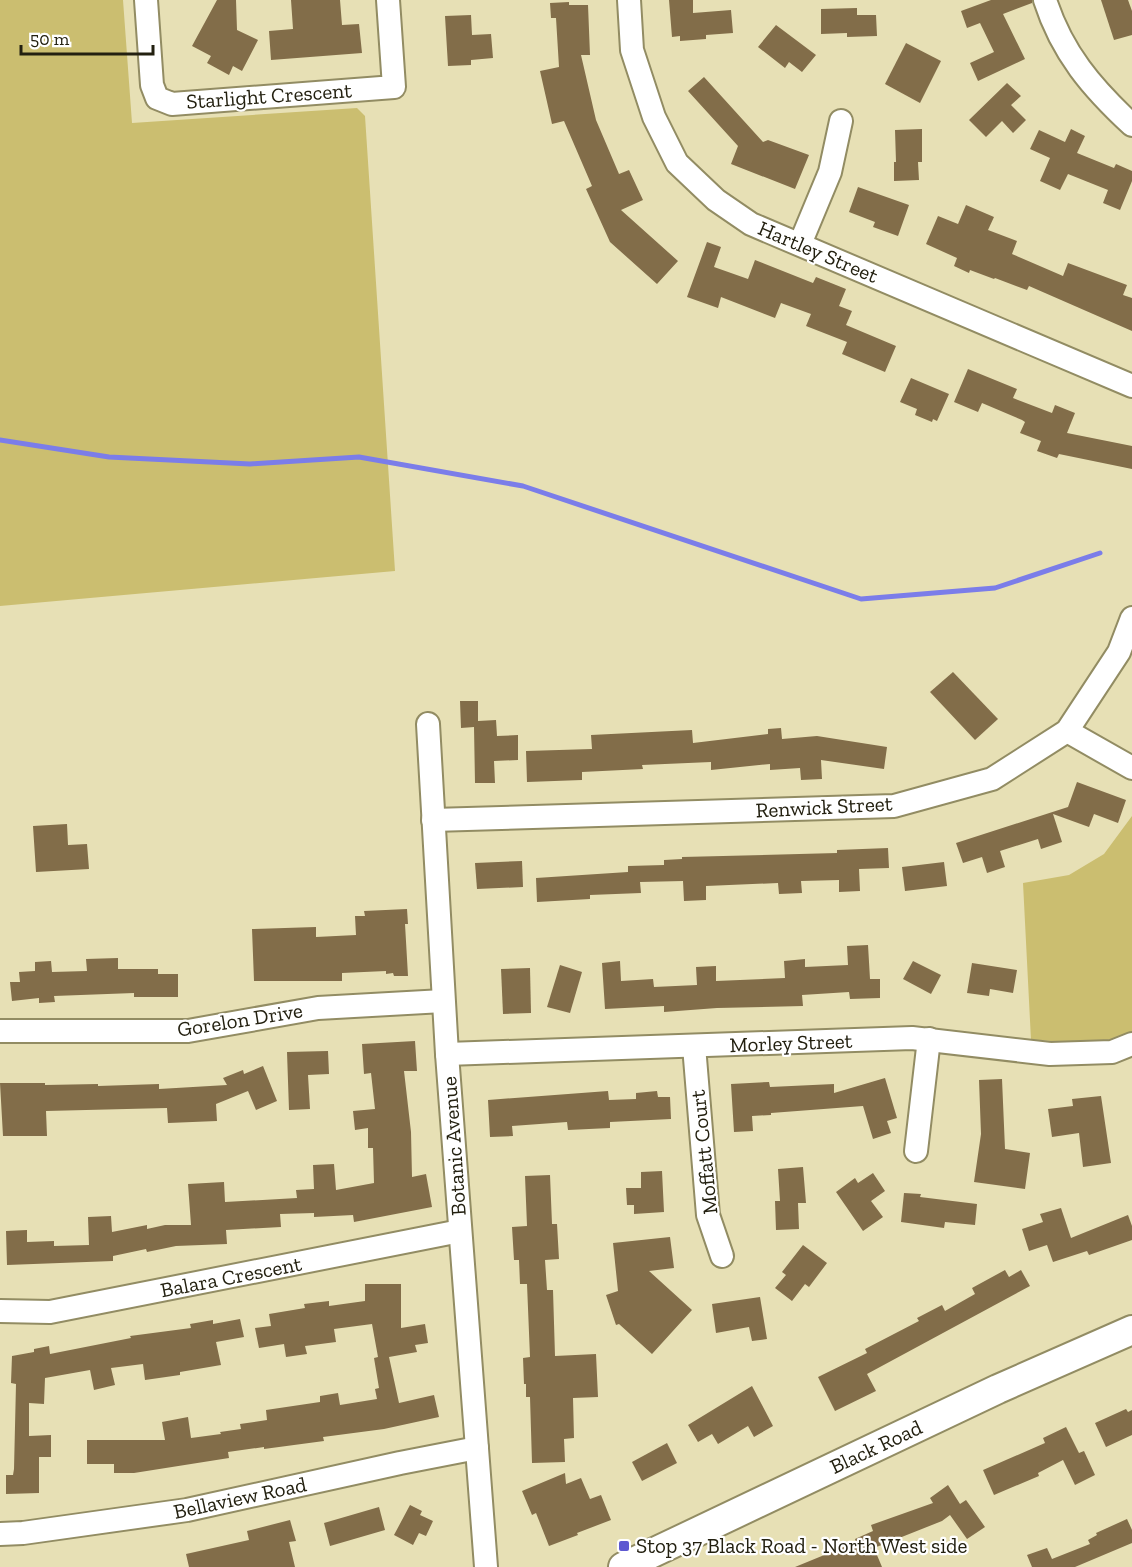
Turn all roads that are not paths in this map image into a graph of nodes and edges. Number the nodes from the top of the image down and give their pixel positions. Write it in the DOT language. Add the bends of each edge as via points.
graph roads {
  1 [pos="146,0"];
  2 [pos="388,0"];
  3 [pos="628,0"];
  4 [pos="1046,0"];
  5 [pos="841,121"];
  6 [pos="1132,125"];
  7 [pos="800,244"];
  8 [pos="1132,386"];
  9 [pos="1132,618"];
  10 [pos="428,724"];
  11 [pos="1067,731"];
  12 [pos="1132,768"];
  13 [pos="433,820"];
  14 [pos="443,1001"];
  15 [pos="0,1031"];
  16 [pos="929,1039"];
  17 [pos="1132,1044"];
  18 [pos="694,1046"];
  19 [pos="447,1054"];
  20 [pos="916,1152"];
  21 [pos="460,1231"];
  22 [pos="722,1256"];
  23 [pos="0,1311"];
  24 [pos="1132,1330"];
  25 [pos="477,1448"];
  26 [pos="0,1534"];
  27 [pos="486,1567"];
  28 [pos="623,1567"];
  1 -- 2 [label="street, Starlight Crescent" via="152,85 157,98 172,104 394,87"];
  3 -- 7 [label="street, Hartley Street" via="632,50 654,117 677,164 716,200 751,224"];
  4 -- 6 [label="street" via="1069,55 1095,90"];
  5 -- 7 [label="street" via="830,172"];
  7 -- 8 [label="street, Hartley Street"];
  9 -- 11 [label="street, Renwick Street" via="1119,652"];
  10 -- 13 [label="street, Botanic Avenue"];
  11 -- 12 [label="street"];
  11 -- 13 [label="street, Renwick Street" via="992,779 894,806"];
  13 -- 14 [label="street, Botanic Avenue"];
  14 -- 15 [label="street, Gorelon Drive" via="318,1008 188,1031"];
  14 -- 19 [label="street, Botanic Avenue"];
  16 -- 17 [label="street, Morley Street" via="1050,1054 1112,1052"];
  16 -- 18 [label="street, Morley Street"];
  16 -- 20 [label="street"];
  18 -- 19 [label="street, Morley Street"];
  18 -- 22 [label="street, Moffatt Court" via="708,1215"];
  19 -- 21 [label="street, Botanic Avenue"];
  21 -- 23 [label="street, Balara Crescent" via="50,1312"];
  21 -- 25 [label="street, Botanic Avenue"];
  24 -- 28 [label="main road, Black Road" via="998,1389"];
  25 -- 26 [label="street, Bellaview Road" via="187,1510"];
  25 -- 27 [label="street, Botanic Avenue"];
}
